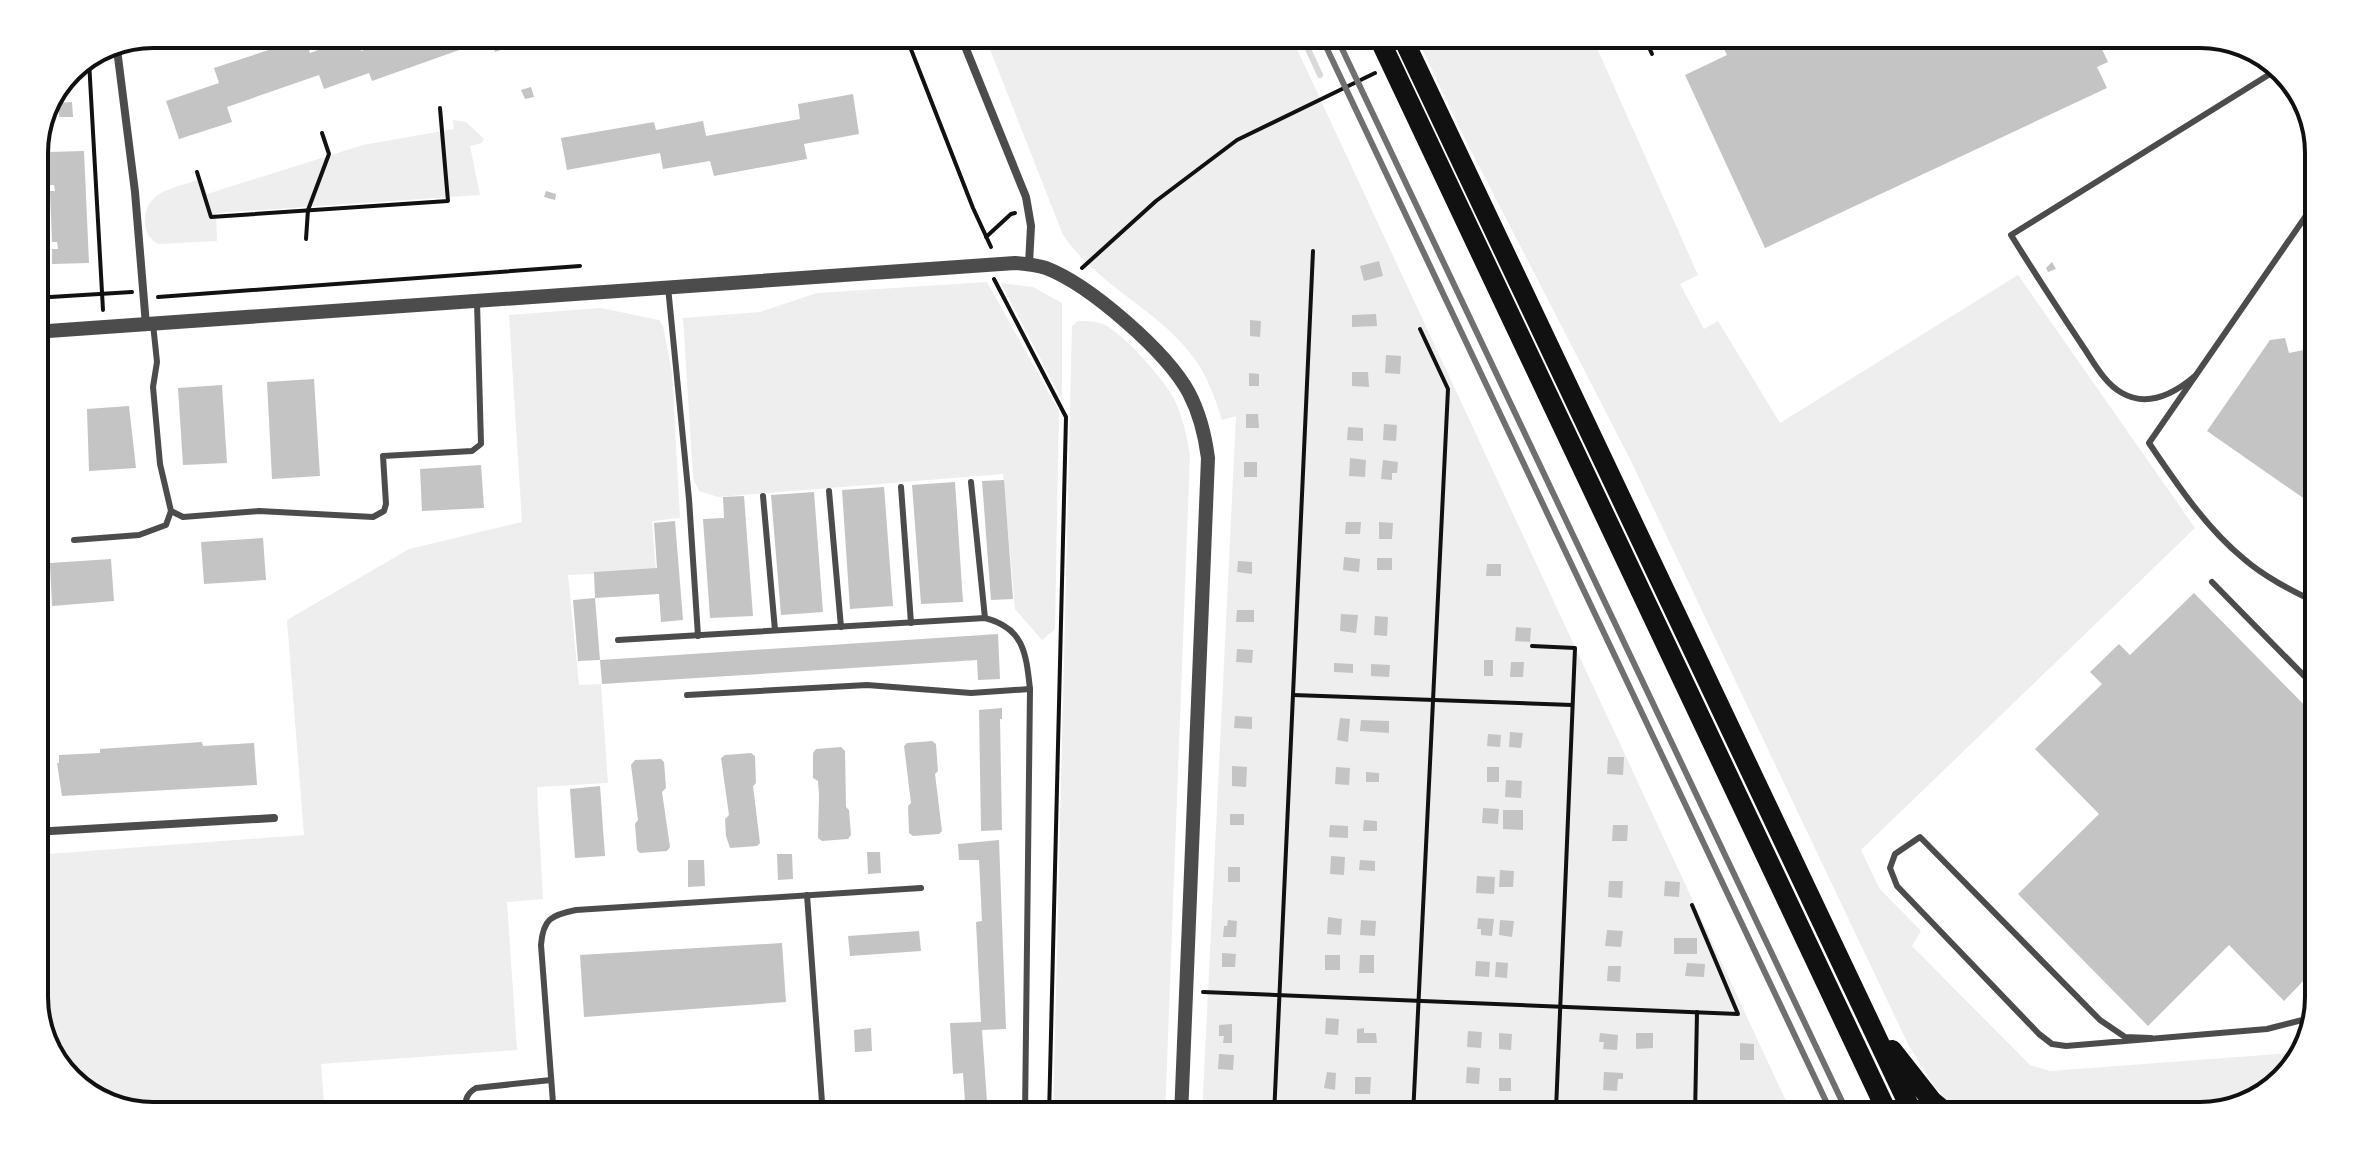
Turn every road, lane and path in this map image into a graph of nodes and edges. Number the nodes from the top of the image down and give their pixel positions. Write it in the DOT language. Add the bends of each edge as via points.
graph roads {
  1 [pos="911,48"];
  2 [pos="966,48"];
  3 [pos="1384,48"];
  4 [pos="1408,48"];
  5 [pos="1649,48"];
  6 [pos="1652,54"];
  7 [pos="118,55"];
  8 [pos="90,70"];
  9 [pos="2269,74"];
  10 [pos="1319,99"];
  11 [pos="440,108"];
  12 [pos="322,133"];
  13 [pos="197,172"];
  14 [pos="308,210"];
  15 [pos="1030,212"];
  16 [pos="2305,217"];
  17 [pos="986,237"];
  18 [pos="306,239"];
  19 [pos="1313,251"];
  20 [pos="993,264"];
  21 [pos="1029,264"];
  22 [pos="580,266"];
  23 [pos="1068,280"];
  24 [pos="668,287"];
  25 [pos="143,292"];
  26 [pos="103,294"];
  27 [pos="48,297"];
  28 [pos="477,302"];
  29 [pos="150,324"];
  30 [pos="104,327"];
  31 [pos="1420,329"];
  32 [pos="48,331"];
  33 [pos="2195,376"];
  34 [pos="971,482"];
  35 [pos="901,487"];
  36 [pos="829,491"];
  37 [pos="763,496"];
  38 [pos="171,511"];
  39 [pos="74,540"];
  40 [pos="2212,582"];
  41 [pos="2305,596"];
  42 [pos="985,618"];
  43 [pos="911,623"];
  44 [pos="841,627"];
  45 [pos="775,630"];
  46 [pos="698,636"];
  47 [pos="618,640"];
  48 [pos="1532,646"];
  49 [pos="2305,677"];
  50 [pos="1030,689"];
  51 [pos="687,695"];
  52 [pos="1293,695"];
  53 [pos="1433,700"];
  54 [pos="1572,705"];
  55 [pos="274,818"];
  56 [pos="48,831"];
  57 [pos="921,888"];
  58 [pos="807,895"];
  59 [pos="1692,905"];
  60 [pos="1186,991"];
  61 [pos="1280,995"];
  62 [pos="1419,1001"];
  63 [pos="1561,1007"];
  64 [pos="1864,1011"];
  65 [pos="1697,1012"];
  66 [pos="2302,1020"];
  67 [pos="2151,1038"];
  68 [pos="551,1080"];
  69 [pos="465,1102"];
  70 [pos="553,1102"];
  71 [pos="822,1102"];
  72 [pos="1025,1102"];
  73 [pos="1049,1102"];
  74 [pos="1182,1102"];
  75 [pos="1275,1102"];
  76 [pos="1414,1102"];
  77 [pos="1556,1102"];
  78 [pos="1695,1102"];
  79 [pos="1882,1102"];
  80 [pos="1907,1102"];
  81 [pos="1936,1102"];
  1 -- 17 [label="path"];
  2 -- 15 [label="street"];
  3 -- 79 [label="main road"];
  4 -- 64 [label="main road"];
  5 -- 6 [label="path"];
  7 -- 25 [label="street"];
  8 -- 26 [label="path"];
  9 -- 33 [label="lane" via="2011,235 2106,380 2122,393 2160,398"];
  10 -- 23 [label="path" via="1237,140 1195,170"];
  11 -- 14 [label="path" via="448,201"];
  12 -- 14 [label="path" via="329,154"];
  13 -- 14 [label="path" via="211,217"];
  14 -- 18 [label="path"];
  15 -- 17 [label="path" via="1011,214"];
  15 -- 21 [label="street"];
  16 -- 33 [label="lane"];
  17 -- 20 [label="path"];
  19 -- 52 [label="path"];
  20 -- 21 [label="street"];
  20 -- 24 [label="street"];
  20 -- 73 [label="path" via="995,283 1066,417"];
  21 -- 23 [label="street"];
  22 -- 25 [label="path" via="151,298"];
  23 -- 60 [label="street" via="1168,362 1190,395 1204,434 1207,488"];
  24 -- 28 [label="street"];
  24 -- 46 [label="lane"];
  25 -- 26 [label="path"];
  25 -- 29 [label="street"];
  26 -- 27 [label="path"];
  26 -- 30 [label="path"];
  28 -- 29 [label="street"];
  28 -- 38 [label="lane" via="483,436 478,448 383,456 386,504 373,517 259,511 183,517"];
  29 -- 30 [label="street"];
  29 -- 38 [label="lane" via="157,362 153,387 160,464"];
  30 -- 32 [label="street"];
  31 -- 53 [label="path" via="1448,389"];
  33 -- 41 [label="lane" via="2149,443 2194,505 2243,559"];
  34 -- 42 [label="lane"];
  35 -- 43 [label="lane"];
  36 -- 44 [label="lane"];
  37 -- 45 [label="lane"];
  38 -- 39 [label="lane" via="166,525 149,533"];
  40 -- 49 [label="lane"];
  42 -- 43 [label="lane"];
  42 -- 50 [label="lane" via="1002,623 1018,637"];
  43 -- 44 [label="lane"];
  44 -- 45 [label="lane"];
  45 -- 46 [label="lane"];
  46 -- 47 [label="lane"];
  48 -- 54 [label="path" via="1575,648"];
  50 -- 51 [label="lane" via="971,693 867,685"];
  50 -- 72 [label="lane"];
  52 -- 53 [label="path"];
  52 -- 61 [label="path"];
  53 -- 54 [label="path"];
  53 -- 62 [label="path"];
  54 -- 63 [label="path"];
  55 -- 56 [label="street"];
  57 -- 58 [label="lane"];
  58 -- 68 [label="lane" via="576,910 548,920 541,945"];
  58 -- 71 [label="lane"];
  59 -- 65 [label="path" via="1738,1014"];
  60 -- 61 [label="path"];
  60 -- 74 [label="street"];
  61 -- 62 [label="path"];
  61 -- 75 [label="path"];
  62 -- 63 [label="path"];
  62 -- 76 [label="path"];
  63 -- 65 [label="path"];
  63 -- 77 [label="path"];
  64 -- 80 [label="main road"];
  64 -- 81 [label="main road"];
  65 -- 78 [label="path"];
  66 -- 67 [label="lane" via="2267,1029"];
  67 -- 67 [label="lane" via="2125,1037 2100,1020 1920,837 1895,854 1890,868 1897,886 2046,1040 2066,1046"];
  68 -- 69 [label="lane" via="476,1088"];
  68 -- 70 [label="lane"];
}
